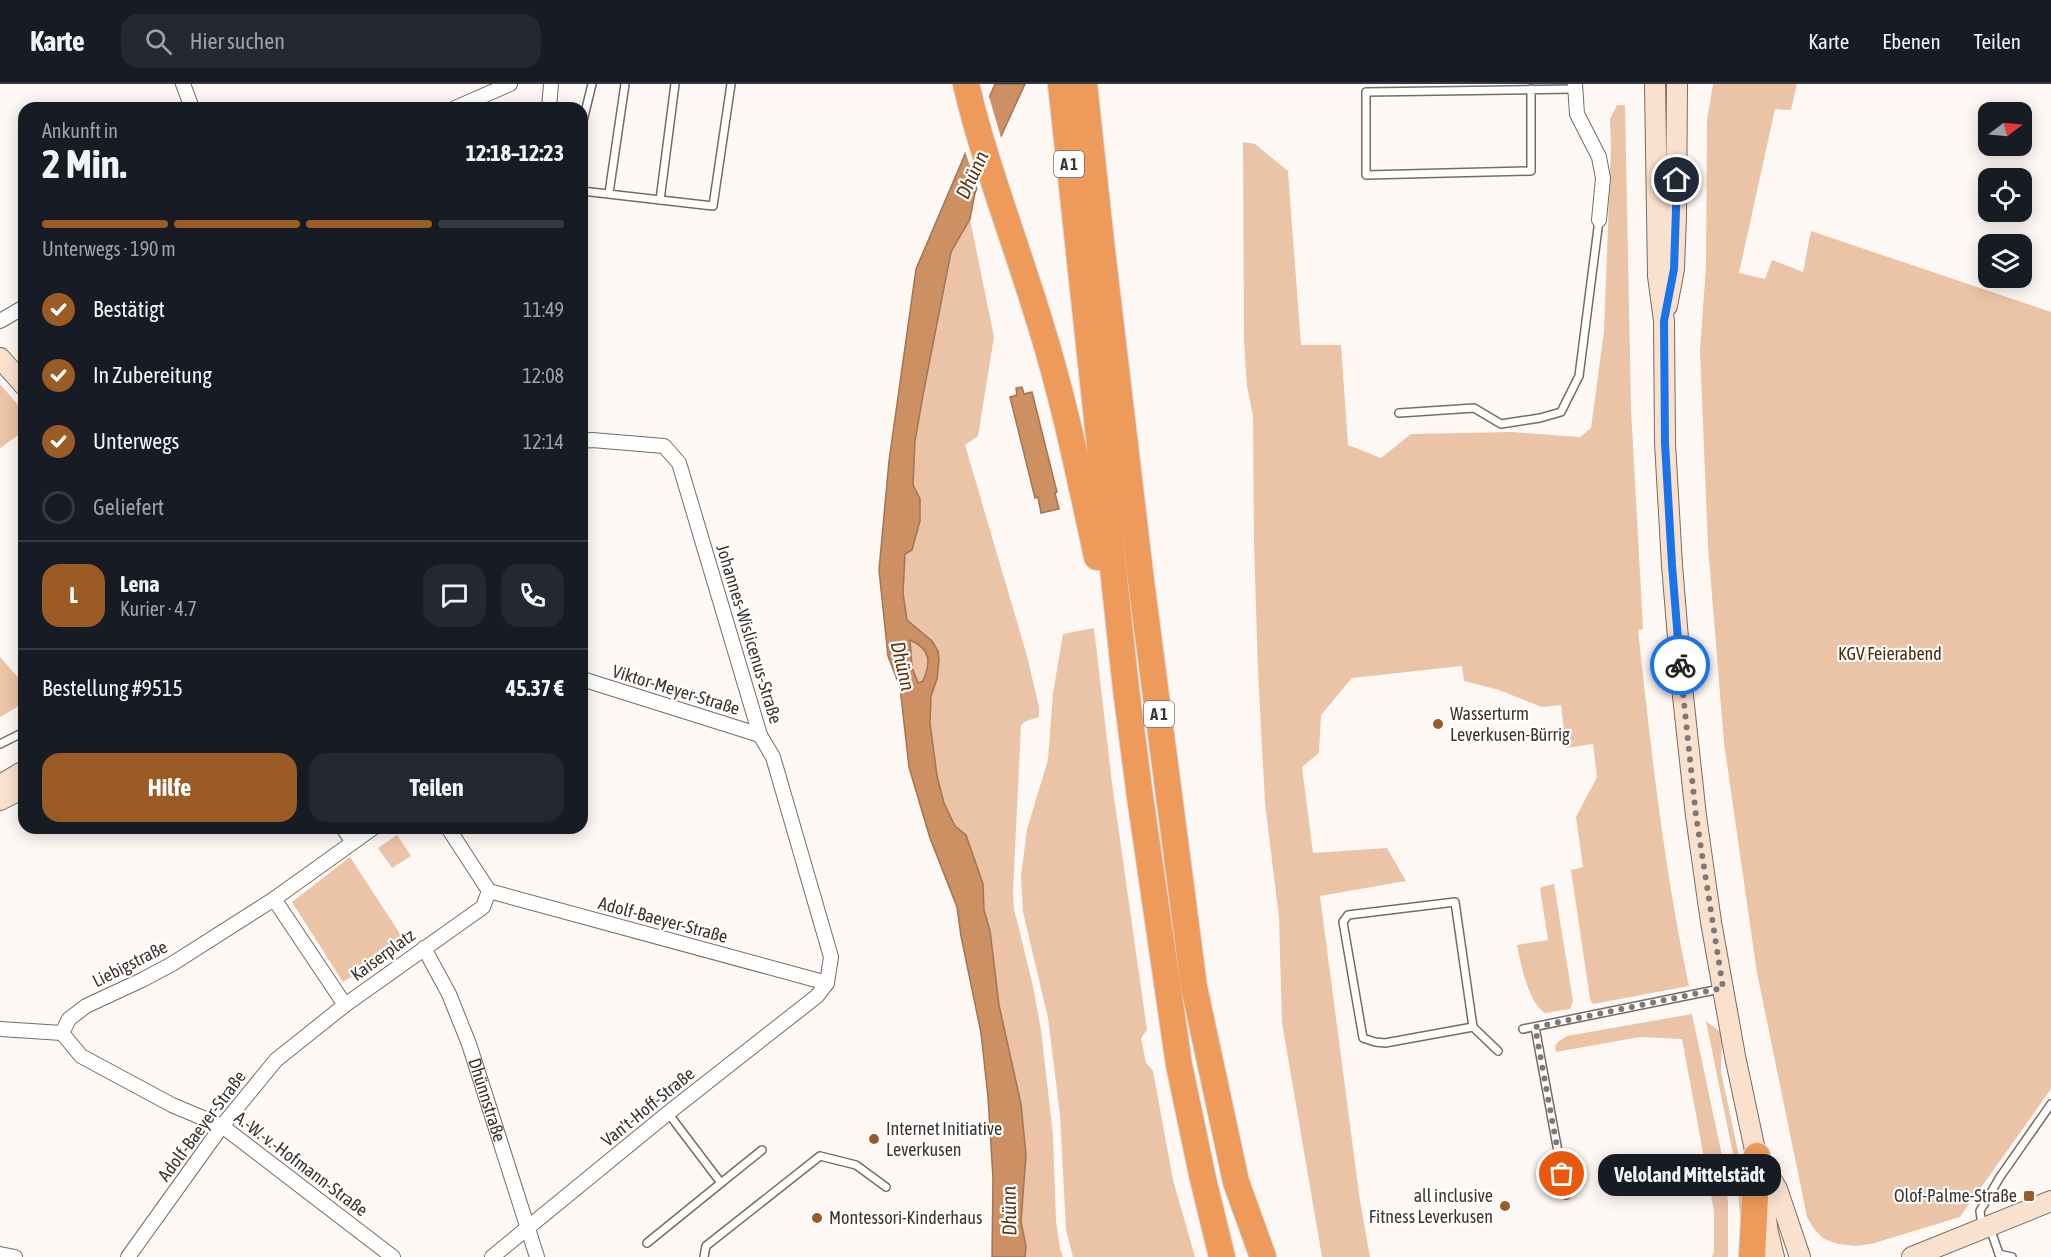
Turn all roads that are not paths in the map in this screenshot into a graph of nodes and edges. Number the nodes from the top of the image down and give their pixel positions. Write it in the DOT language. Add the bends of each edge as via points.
graph roads {
  1 [pos="183,84"];
  2 [pos="510,84"];
  3 [pos="551,84"];
  4 [pos="592,84"];
  5 [pos="625,84"];
  6 [pos="675,84"];
  7 [pos="731,84"];
  8 [pos="966,84"];
  9 [pos="1061,84"];
  10 [pos="1084,84"];
  11 [pos="1677,84"];
  12 [pos="1689,84"];
  13 [pos="1654,85"];
  14 [pos="1574,86"];
  15 [pos="1531,89"];
  16 [pos="190,102"];
  17 [pos="469,102"];
  18 [pos="550,102"];
  19 [pos="588,102"];
  20 [pos="1676,112"];
  21 [pos="588,192"];
  22 [pos="609,194"];
  23 [pos="660,200"];
  24 [pos="1599,220"];
  25 [pos="1089,244"];
  26 [pos="18,310"];
  27 [pos="0,321"];
  28 [pos="1664,321"];
  29 [pos="0,358"];
  30 [pos="18,378"];
  31 [pos="1399,412"];
  32 [pos="588,440"];
  33 [pos="588,681"];
  34 [pos="1126,689"];
  35 [pos="18,735"];
  36 [pos="760,735"];
  37 [pos="0,744"];
  38 [pos="18,774"];
  39 [pos="0,785"];
  40 [pos="18,791"];
  41 [pos="0,800"];
  42 [pos="347,834"];
  43 [pos="364,834"];
  44 [pos="452,834"];
  45 [pos="353,842"];
  46 [pos="489,891"];
  47 [pos="274,899"];
  48 [pos="423,948"];
  49 [pos="826,984"];
  50 [pos="1723,988"];
  51 [pos="345,1005"];
  52 [pos="1473,1027"];
  53 [pos="1535,1027"];
  54 [pos="0,1028"];
  55 [pos="1522,1029"];
  56 [pos="62,1032"];
  57 [pos="1498,1051"];
  58 [pos="2051,1104"];
  59 [pos="668,1113"];
  60 [pos="222,1126"];
  61 [pos="762,1150"];
  62 [pos="1757,1156"];
  63 [pos="721,1183"];
  64 [pos="886,1187"];
  65 [pos="1566,1194"];
  66 [pos="2051,1201"];
  67 [pos="528,1227"];
  68 [pos="1986,1227"];
  69 [pos="647,1243"];
  70 [pos="1798,1251"];
  71 [pos="0,1254"];
  72 [pos="1998,1255"];
  73 [pos="15,1257"];
  74 [pos="128,1257"];
  75 [pos="393,1257"];
  76 [pos="492,1257"];
  77 [pos="537,1257"];
  78 [pos="704,1257"];
  79 [pos="1222,1257"];
  80 [pos="1263,1257"];
  81 [pos="1752,1257"];
  82 [pos="1774,1257"];
  83 [pos="1811,1257"];
  84 [pos="1912,1257"];
  85 [pos="2012,1257"];
  1 -- 16 [label="street"];
  2 -- 17 [label="street"];
  3 -- 18 [label="street"];
  4 -- 19 [label="lane"];
  5 -- 22 [label="lane"];
  6 -- 23 [label="lane"];
  7 -- 23 [label="lane" via="713,206"];
  8 -- 34 [label="highway" via="1041,325 1077,462"];
  9 -- 25 [label="highway, A 1"];
  10 -- 25 [label="highway, A 1"];
  11 -- 20 [label="main road"];
  12 -- 20 [label="main road"];
  13 -- 28 [label="main road" via="1658,276"];
  14 -- 15 [label="lane"];
  14 -- 24 [label="street" via="1577,114 1599,158 1603,178"];
  15 -- 15 [label="lane" via="1531,171 1366,175 1366,92"];
  20 -- 28 [label="main road" via="1674,269"];
  21 -- 22 [label="lane"];
  22 -- 23 [label="lane"];
  24 -- 31 [label="lane" via="1579,376 1561,412 1502,424 1474,408"];
  25 -- 34 [label="highway, A 1"];
  25 -- 80 [label="highway, A 1" via="1141,581 1194,987 1236,1182"];
  26 -- 27 [label="street"];
  28 -- 50 [label="main road" via="1666,454 1682,687 1696,816"];
  29 -- 30 [label="main road"];
  32 -- 36 [label="street, Johannes-Wislicenus-Straße" via="664,446 679,463"];
  33 -- 36 [label="street, Viktor-Meyer-Straße"];
  34 -- 79 [label="highway, A 1" via="1179,1065"];
  35 -- 37 [label="lane"];
  36 -- 49 [label="street, Johannes-Wislicenus-Straße" via="773,757 831,957"];
  38 -- 39 [label="main road"];
  40 -- 41 [label="main road"];
  42 -- 45 [label="street"];
  43 -- 45 [label="street"];
  44 -- 46 [label="street"];
  45 -- 47 [label="street"];
  46 -- 48 [label="street, Kaiserplatz" via="483,907"];
  46 -- 49 [label="street, Adolf-Baeyer-Straße"];
  47 -- 51 [label="street, Kaiserplatz"];
  47 -- 56 [label="street, Liebigstraße" via="172,964 86,1006 69,1019"];
  48 -- 51 [label="street, Kaiserplatz"];
  48 -- 67 [label="street, Dhünnstraße" via="449,994 469,1044"];
  49 -- 59 [label="street, Van't-Hoff-Straße" via="817,996"];
  50 -- 53 [label="lane"];
  50 -- 62 [label="main road"];
  51 -- 60 [label="street, Adolf-Baeyer-Straße" via="276,1060"];
  52 -- 52 [label="lane" via="1455,902 1348,915 1343,922 1363,1038 1385,1043"];
  52 -- 57 [label="lane"];
  53 -- 55 [label="lane"];
  53 -- 65 [label="lane"];
  54 -- 56 [label="street"];
  56 -- 60 [label="street, A.-W.-v.-Hofmann-Straße" via="81,1056 172,1105"];
  58 -- 68 [label="lane" via="1980,1211"];
  59 -- 63 [label="lane"];
  59 -- 67 [label="street, Van't-Hoff-Straße"];
  60 -- 74 [label="street, Adolf-Baeyer-Straße"];
  60 -- 75 [label="street, A.-W.-v.-Hofmann-Straße"];
  61 -- 63 [label="lane"];
  62 -- 70 [label="main road" via="1777,1189"];
  62 -- 81 [label="highway"];
  62 -- 82 [label="main road"];
  63 -- 69 [label="lane"];
  64 -- 78 [label="lane" via="856,1165 820,1156 706,1246"];
  66 -- 68 [label="main road"];
  67 -- 76 [label="street, Van't-Hoff-Straße"];
  67 -- 77 [label="street, Dhünnstraße"];
  68 -- 72 [label="lane"];
  68 -- 84 [label="main road"];
  70 -- 83 [label="main road"];
  71 -- 73 [label="street"];
  72 -- 85 [label="lane"];
}
